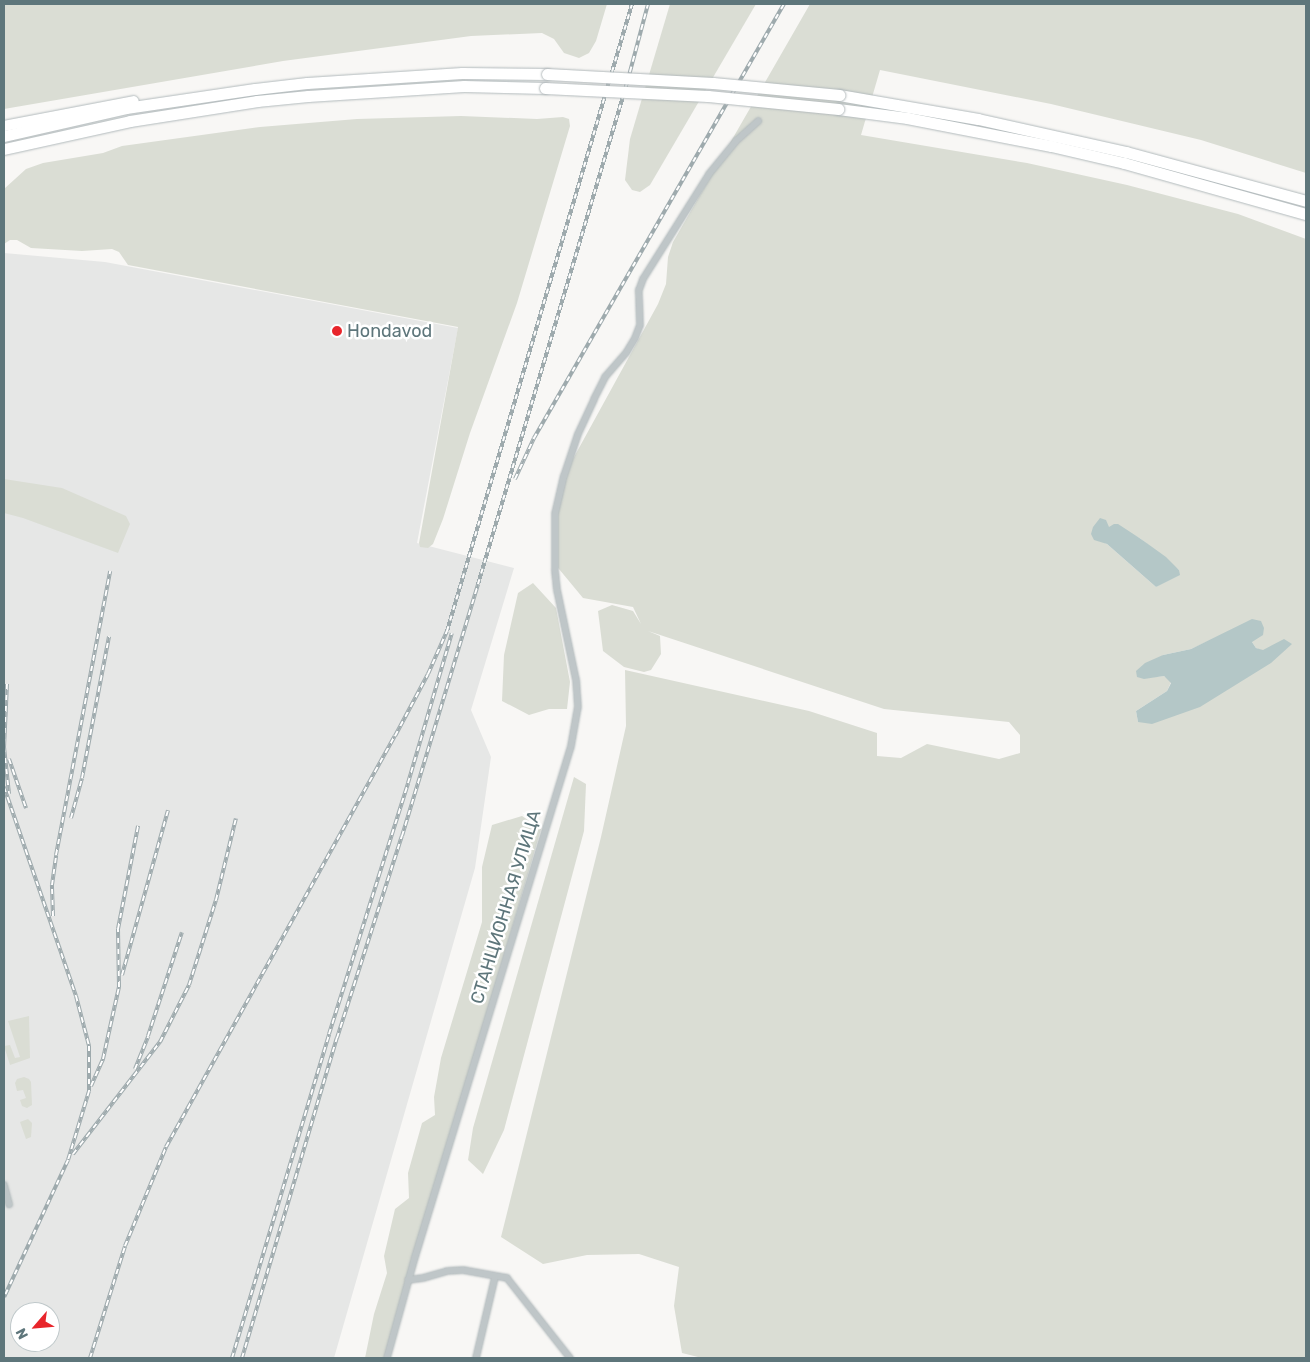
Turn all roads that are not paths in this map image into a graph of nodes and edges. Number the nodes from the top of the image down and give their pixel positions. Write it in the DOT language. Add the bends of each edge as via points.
graph roads {
  1 [pos="180,99"];
  2 [pos="181,113"];
  3 [pos="758,121"];
  4 [pos="4,126"];
  5 [pos="4,136"];
  6 [pos="4,149"];
  7 [pos="4,155"];
  8 [pos="1306,201"];
  9 [pos="1306,214"];
  10 [pos="4,1185"];
  11 [pos="9,1204"];
  12 [pos="495,1277"];
  13 [pos="408,1280"];
  14 [pos="387,1358"];
  15 [pos="476,1358"];
  16 [pos="570,1358"];
  1 -- 4 [label="main road" via="126,102"];
  1 -- 5 [label="highway" via="81,117"];
  1 -- 8 [label="highway, bridge" via="307,83 462,73 722,83 839,95 935,111 1063,137 1202,171"];
  2 -- 6 [label="highway"];
  2 -- 7 [label="main road"];
  2 -- 9 [label="highway, bridge" via="257,101 464,86 708,96 907,118 1060,148 1171,175"];
  3 -- 13 [label="street, СТАНЦИОННАЯ УЛИЦА" via="736,141 709,174 643,279 639,290 640,325 635,338 597,391 570,457 555,514 557,590 576,680 578,707 571,746"];
  10 -- 11 [label="street"];
  12 -- 13 [label="street" via="463,1270"];
  12 -- 15 [label="street"];
  12 -- 16 [label="street" via="507,1278"];
  13 -- 14 [label="street, СТАНЦИОННАЯ УЛИЦА"];
}
